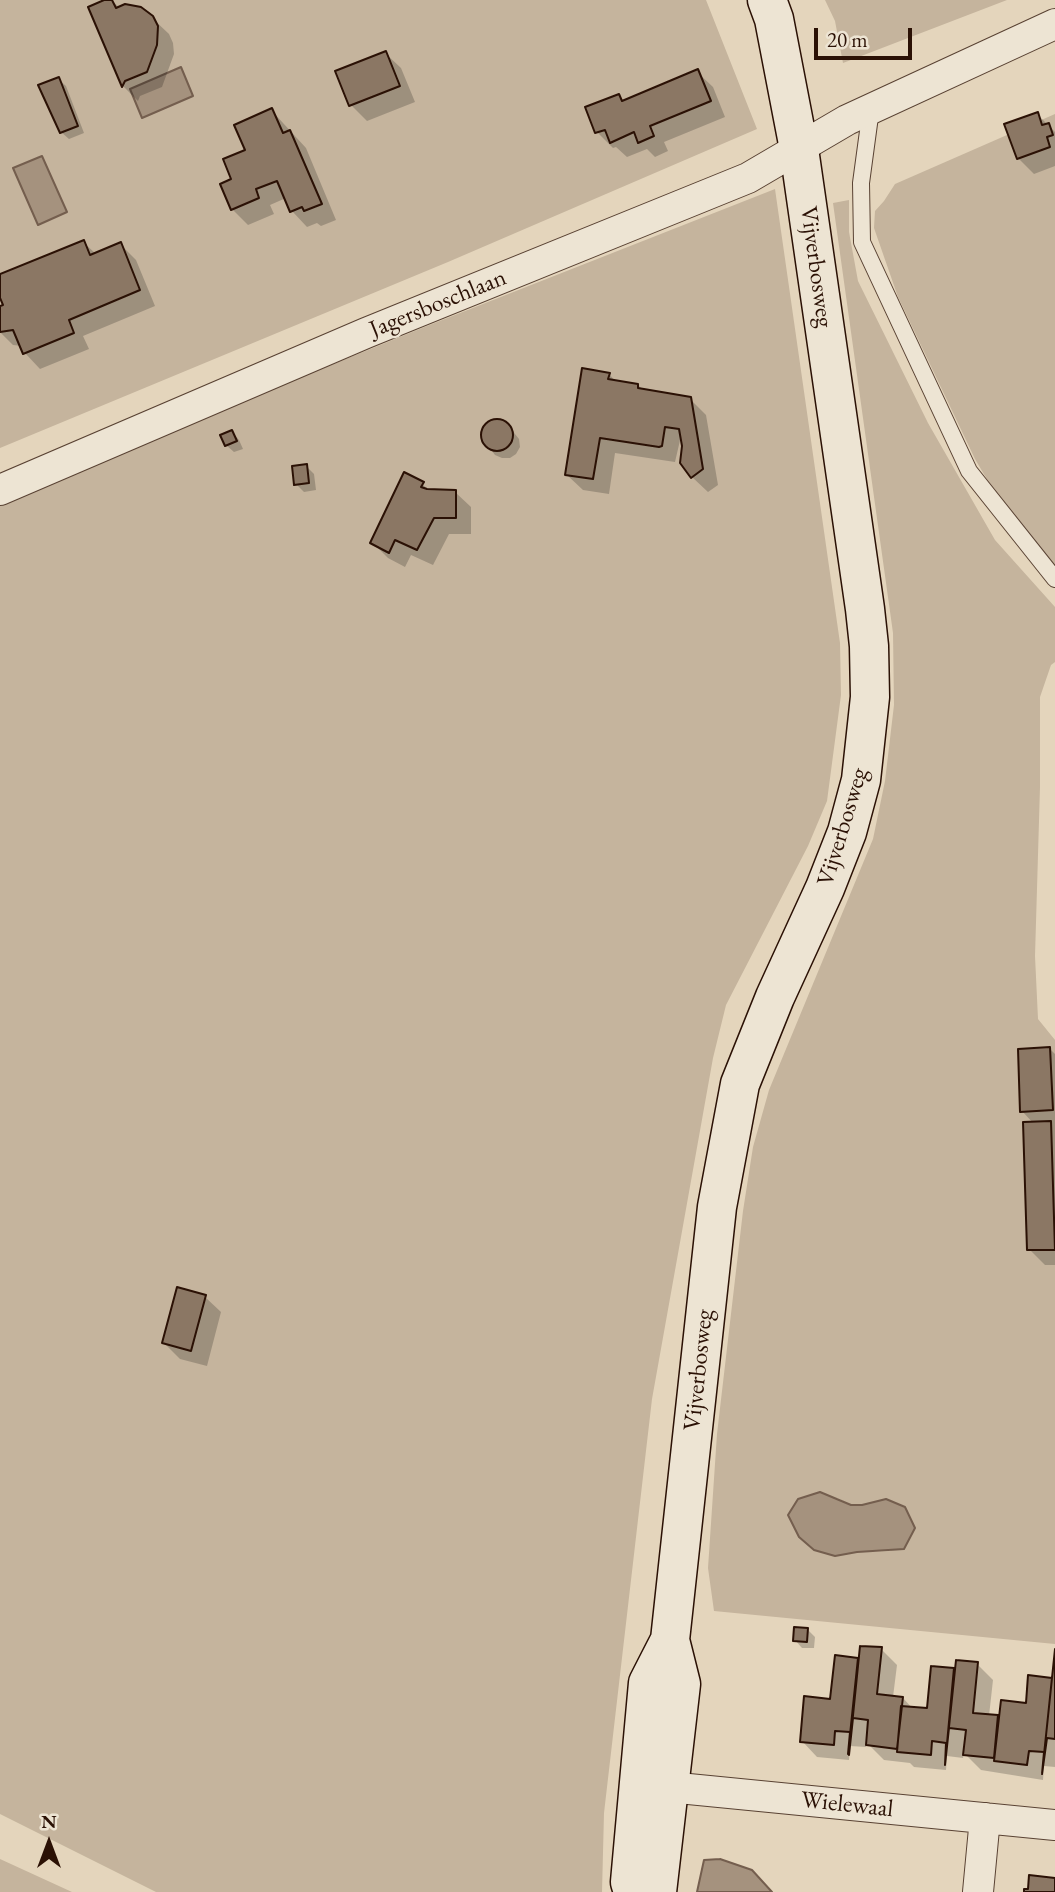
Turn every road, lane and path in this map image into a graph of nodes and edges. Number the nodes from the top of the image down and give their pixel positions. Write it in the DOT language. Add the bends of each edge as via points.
graph roads {
  1 [pos="767,0"];
  2 [pos="1055,24"];
  3 [pos="871,109"];
  4 [pos="799,149"];
  5 [pos="0,490"];
  6 [pos="1055,579"];
  7 [pos="654,1786"];
  8 [pos="985,1818"];
  9 [pos="1055,1825"];
  10 [pos="633,1892"];
  11 [pos="657,1892"];
  12 [pos="978,1892"];
  1 -- 4 [label="main road, Vijverbosweg"];
  2 -- 3 [label="street, Jagersboschlaan"];
  3 -- 4 [label="street, Jagersboschlaan"];
  3 -- 6 [label="lane" via="860,183 862,242 969,471"];
  4 -- 5 [label="street, Jagersboschlaan" via="748,178 366,333"];
  4 -- 7 [label="main road, Vijverbosweg" via="869,646 867,736 847,832 740,1084 717,1207 670,1640 648,1683"];
  7 -- 8 [label="street, Wielewaal"];
  7 -- 10 [label="main road, Vijverbosweg" via="630,1882"];
  7 -- 11 [label="main road, Vijverbosweg"];
  8 -- 9 [label="street, Wielewaal"];
  8 -- 12 [label="street"];
}
